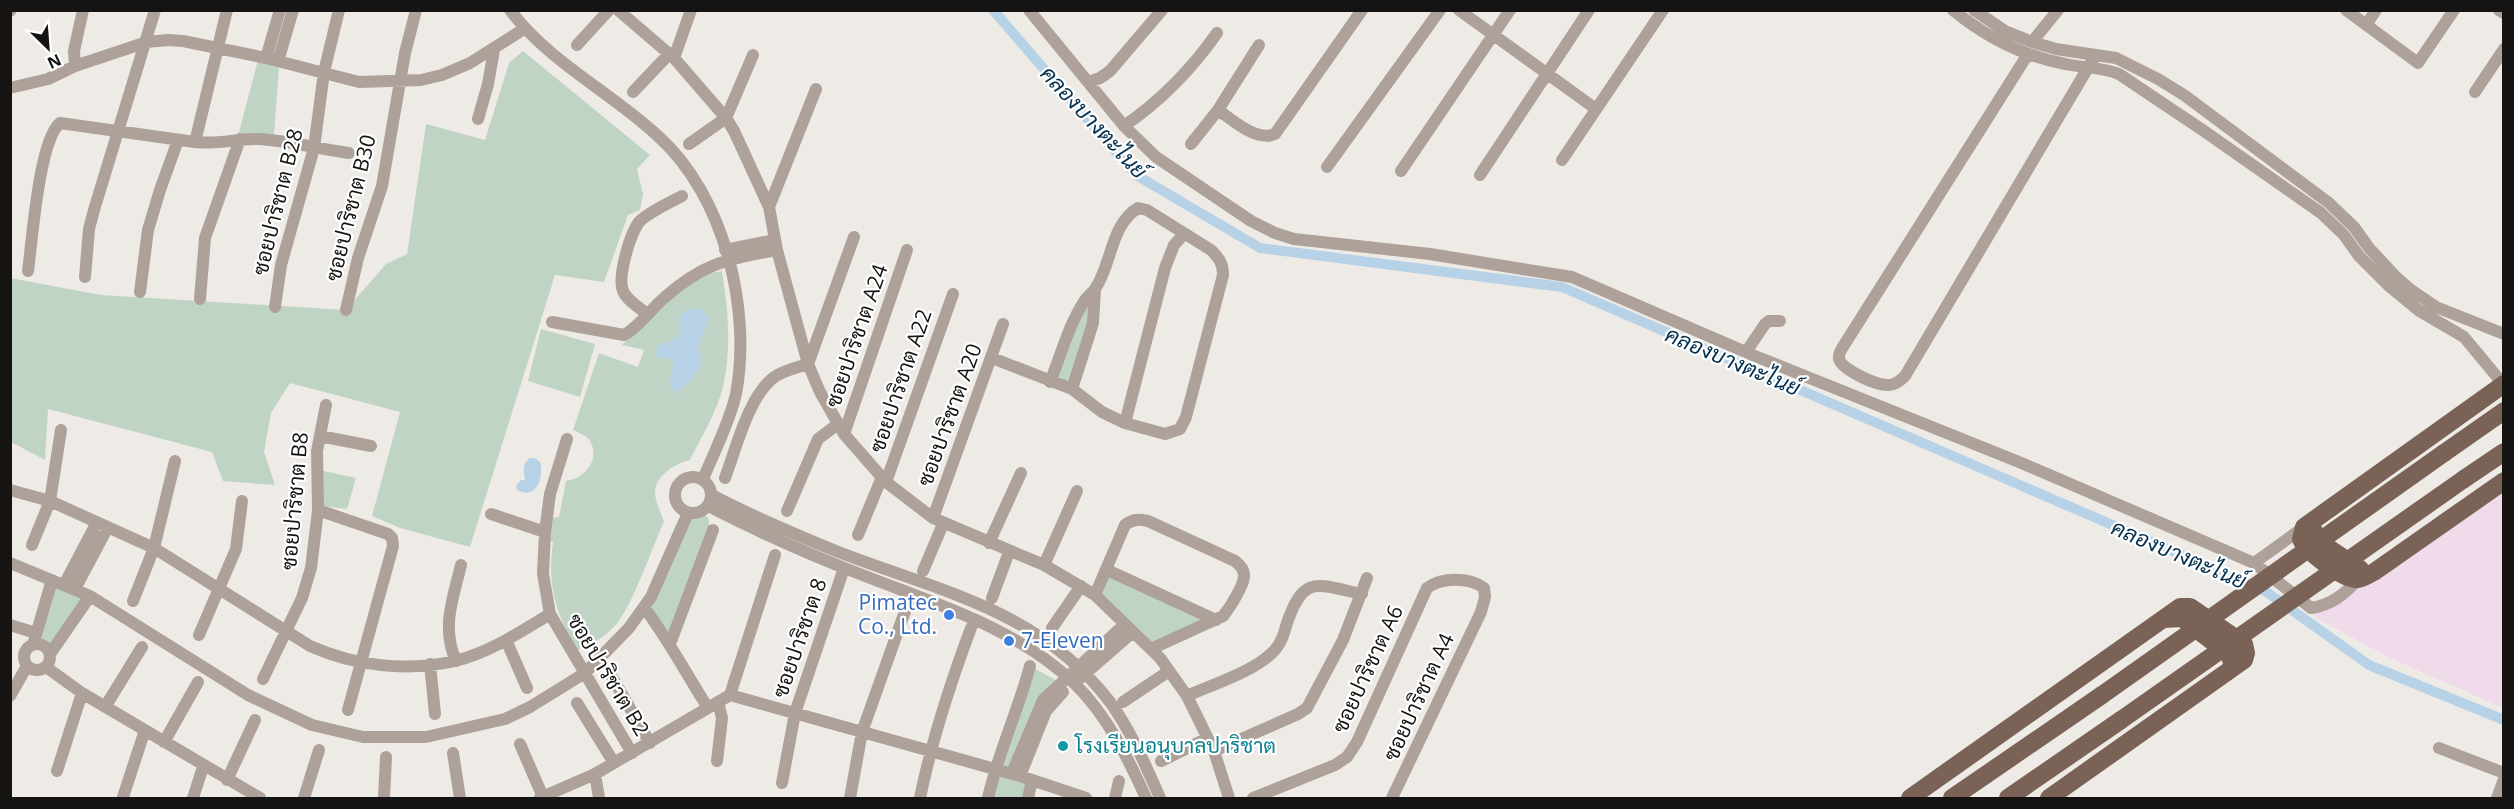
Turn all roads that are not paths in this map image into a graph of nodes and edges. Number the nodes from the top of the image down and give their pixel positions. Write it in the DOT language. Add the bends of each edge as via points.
graph roads {
  1 [pos="83,10"];
  2 [pos="155,10"];
  3 [pos="227,10"];
  4 [pos="280,10"];
  5 [pos="293,10"];
  6 [pos="339,10"];
  7 [pos="416,10"];
  8 [pos="510,10"];
  9 [pos="609,10"];
  10 [pos="618,10"];
  11 [pos="692,10"];
  12 [pos="1029,10"];
  13 [pos="1162,10"];
  14 [pos="1362,10"];
  15 [pos="1440,10"];
  16 [pos="1459,10"];
  17 [pos="1510,10"];
  18 [pos="1589,10"];
  19 [pos="1663,10"];
  20 [pos="1953,10"];
  21 [pos="2058,10"];
  22 [pos="2346,10"];
  23 [pos="2376,10"];
  24 [pos="2454,10"];
  25 [pos="2499,10"];
  26 [pos="1975,11"];
  27 [pos="2504,14"];
  28 [pos="1967,22"];
  29 [pos="2366,25"];
  30 [pos="524,29"];
  31 [pos="1216,33"];
  32 [pos="1493,35"];
  33 [pos="147,42"];
  34 [pos="2032,42"];
  35 [pos="577,45"];
  36 [pos="1259,45"];
  37 [pos="217,48"];
  38 [pos="494,50"];
  39 [pos="2504,50"];
  40 [pos="2028,54"];
  41 [pos="753,55"];
  42 [pos="672,56"];
  43 [pos="2095,56"];
  44 [pos="272,59"];
  45 [pos="75,66"];
  46 [pos="2086,69"];
  47 [pos="324,72"];
  48 [pos="1546,74"];
  49 [pos="400,80"];
  50 [pos="1088,82"];
  51 [pos="10,88"];
  52 [pos="816,88"];
  53 [pos="633,92"];
  54 [pos="2475,93"];
  55 [pos="1596,109"];
  56 [pos="1218,110"];
  57 [pos="726,118"];
  58 [pos="2213,118"];
  59 [pos="478,119"];
  60 [pos="1125,126"];
  61 [pos="2204,130"];
  62 [pos="119,133"];
  63 [pos="240,139"];
  64 [pos="178,140"];
  65 [pos="195,142"];
  66 [pos="689,144"];
  67 [pos="1191,144"];
  68 [pos="315,148"];
  69 [pos="349,153"];
  70 [pos="1562,160"];
  71 [pos="1327,167"];
  72 [pos="1401,171"];
  73 [pos="1480,175"];
  74 [pos="682,196"];
  75 [pos="770,207"];
  76 [pos="2349,231"];
  77 [pos="1184,234"];
  78 [pos="854,237"];
  79 [pos="776,245"];
  80 [pos="907,250"];
  81 [pos="727,255"];
  82 [pos="28,271"];
  83 [pos="85,277"];
  84 [pos="1095,289"];
  85 [pos="140,292"];
  86 [pos="953,294"];
  87 [pos="200,299"];
  88 [pos="274,307"];
  89 [pos="346,310"];
  90 [pos="646,313"];
  91 [pos="1780,321"];
  92 [pos="552,322"];
  93 [pos="2473,322"];
  94 [pos="1003,324"];
  95 [pos="2504,334"];
  96 [pos="2464,337"];
  97 [pos="1746,352"];
  98 [pos="992,358"];
  99 [pos="808,364"];
  100 [pos="1050,382"];
  101 [pos="2503,384"];
  102 [pos="1072,389"];
  103 [pos="326,405"];
  104 [pos="2504,411"];
  105 [pos="1125,423"];
  106 [pos="841,429"];
  107 [pos="61,430"];
  108 [pos="320,436"];
  109 [pos="567,439"];
  110 [pos="371,446"];
  111 [pos="2504,452"];
  112 [pos="175,461"];
  113 [pos="1021,473"];
  114 [pos="725,478"];
  115 [pos="703,479"];
  116 [pos="884,479"];
  117 [pos="2504,481"];
  118 [pos="10,490"];
  119 [pos="1077,491"];
  120 [pos="710,500"];
  121 [pos="50,501"];
  122 [pos="242,501"];
  123 [pos="318,510"];
  124 [pos="787,511"];
  125 [pos="688,513"];
  126 [pos="491,514"];
  127 [pos="2322,514"];
  128 [pos="938,521"];
  129 [pos="102,524"];
  130 [pos="2304,527"];
  131 [pos="713,530"];
  132 [pos="545,532"];
  133 [pos="858,535"];
  134 [pos="989,543"];
  135 [pos="32,546"];
  136 [pos="154,548"];
  137 [pos="1010,552"];
  138 [pos="775,555"];
  139 [pos="10,563"];
  140 [pos="2253,563"];
  141 [pos="461,565"];
  142 [pos="1044,565"];
  143 [pos="1107,570"];
  144 [pos="923,571"];
  145 [pos="842,574"];
  146 [pos="2366,576"];
  147 [pos="1367,579"];
  148 [pos="63,585"];
  149 [pos="1081,586"];
  150 [pos="220,590"];
  151 [pos="1362,594"];
  152 [pos="1095,595"];
  153 [pos="90,596"];
  154 [pos="992,598"];
  155 [pos="133,601"];
  156 [pos="908,603"];
  157 [pos="646,610"];
  158 [pos="1481,612"];
  159 [pos="550,614"];
  160 [pos="1216,620"];
  161 [pos="10,625"];
  162 [pos="971,628"];
  163 [pos="1052,628"];
  164 [pos="1129,628"];
  165 [pos="286,632"];
  166 [pos="199,635"];
  167 [pos="34,639"];
  168 [pos="507,640"];
  169 [pos="670,644"];
  170 [pos="142,648"];
  171 [pos="1150,649"];
  172 [pos="50,654"];
  173 [pos="456,661"];
  174 [pos="360,663"];
  175 [pos="430,664"];
  176 [pos="27,666"];
  177 [pos="1030,666"];
  178 [pos="46,667"];
  179 [pos="1169,671"];
  180 [pos="1081,672"];
  181 [pos="585,673"];
  182 [pos="612,677"];
  183 [pos="263,679"];
  184 [pos="1070,680"];
  185 [pos="198,682"];
  186 [pos="527,688"];
  187 [pos="82,693"];
  188 [pos="730,695"];
  189 [pos="10,696"];
  190 [pos="1187,696"];
  191 [pos="1123,702"];
  192 [pos="578,703"];
  193 [pos="713,705"];
  194 [pos="105,707"];
  195 [pos="348,710"];
  196 [pos="435,714"];
  197 [pos="795,714"];
  198 [pos="255,720"];
  199 [pos="145,730"];
  200 [pos="862,732"];
  201 [pos="1206,738"];
  202 [pos="164,742"];
  203 [pos="650,743"];
  204 [pos="520,744"];
  205 [pos="2439,748"];
  206 [pos="319,750"];
  207 [pos="930,750"];
  208 [pos="1214,751"];
  209 [pos="453,753"];
  210 [pos="632,753"];
  211 [pos="386,757"];
  212 [pos="717,760"];
  213 [pos="1161,761"];
  214 [pos="614,763"];
  215 [pos="203,767"];
  216 [pos="994,769"];
  217 [pos="57,771"];
  218 [pos="2504,773"];
  219 [pos="595,774"];
  220 [pos="1021,776"];
  221 [pos="2504,779"];
  222 [pos="227,780"];
  223 [pos="1119,781"];
  224 [pos="782,783"];
  225 [pos="123,797"];
  226 [pos="192,798"];
  227 [pos="260,798"];
  228 [pos="304,798"];
  229 [pos="384,798"];
  230 [pos="460,798"];
  231 [pos="542,798"];
  232 [pos="599,798"];
  233 [pos="850,798"];
  234 [pos="920,798"];
  235 [pos="987,798"];
  236 [pos="1028,798"];
  237 [pos="1086,798"];
  238 [pos="1115,798"];
  239 [pos="1146,798"];
  240 [pos="1160,798"];
  241 [pos="1229,798"];
  242 [pos="1253,798"];
  243 [pos="1392,798"];
  244 [pos="1910,798"];
  245 [pos="1952,798"];
  246 [pos="2008,798"];
  247 [pos="2049,798"];
  248 [pos="2498,798"];
  1 -- 45 [label="street" via="74,51"];
  2 -- 33 [label="street"];
  3 -- 37 [label="street"];
  4 -- 44 [label="street"];
  5 -- 44 [label="street"];
  6 -- 47 [label="street, ซอยปาริชาต B28"];
  7 -- 49 [label="street, ซอยปาริชาต B30"];
  8 -- 30 [label="street"];
  9 -- 35 [label="street"];
  10 -- 42 [label="street"];
  11 -- 42 [label="street"];
  12 -- 50 [label="street"];
  13 -- 50 [label="street" via="1110,70"];
  14 -- 56 [label="street" via="1275,134 1268,137 1253,133"];
  15 -- 71 [label="street"];
  16 -- 32 [label="street"];
  17 -- 32 [label="street"];
  18 -- 48 [label="street"];
  19 -- 55 [label="street"];
  20 -- 28 [label="street"];
  21 -- 34 [label="street"];
  22 -- 29 [label="street"];
  23 -- 29 [label="street"];
  24 -- 29 [label="street" via="2418,63"];
  25 -- 27 [label="street"];
  26 -- 28 [label="street"];
  26 -- 34 [label="street" via="2005,31"];
  28 -- 40 [label="street" via="1999,43"];
  30 -- 38 [label="street"];
  30 -- 81 [label="street" via="626,109 688,168 708,202"];
  31 -- 60 [label="street" via="1164,96"];
  32 -- 48 [label="street"];
  32 -- 72 [label="street"];
  33 -- 37 [label="street" via="183,41"];
  33 -- 45 [label="street"];
  33 -- 62 [label="street"];
  34 -- 43 [label="street"];
  36 -- 56 [label="street"];
  37 -- 44 [label="street"];
  37 -- 65 [label="street"];
  38 -- 49 [label="street" via="442,75"];
  38 -- 59 [label="street"];
  39 -- 54 [label="street"];
  40 -- 46 [label="street"];
  40 -- 46 [label="street" via="1846,342 1839,355 1845,368 1879,384 1891,385 1905,376"];
  41 -- 57 [label="street"];
  42 -- 53 [label="street"];
  42 -- 57 [label="street"];
  43 -- 46 [label="street"];
  43 -- 58 [label="street" via="2116,58 2150,74"];
  44 -- 47 [label="street"];
  45 -- 51 [label="street" via="48,79"];
  46 -- 61 [label="street" via="2119,74"];
  47 -- 49 [label="street" via="359,82"];
  47 -- 68 [label="street, ซอยปาริชาต B28"];
  48 -- 55 [label="street"];
  48 -- 73 [label="street"];
  49 -- 89 [label="street, ซอยปาริชาต B30" via="382,186"];
  50 -- 60 [label="street"];
  52 -- 75 [label="street"];
  55 -- 70 [label="street"];
  56 -- 67 [label="street"];
  57 -- 66 [label="street"];
  57 -- 75 [label="street"];
  58 -- 61 [label="street"];
  58 -- 76 [label="street" via="2329,203"];
  60 -- 97 [label="street" via="1156,157 1190,182 1275,233 1294,239 1430,254 1572,277"];
  61 -- 76 [label="street"];
  62 -- 64 [label="street"];
  62 -- 82 [label="street" via="67,123 55,127 47,148"];
  62 -- 83 [label="street" via="89,229"];
  63 -- 65 [label="street" via="214,144"];
  63 -- 68 [label="street"];
  63 -- 87 [label="street" via="205,238"];
  64 -- 65 [label="street"];
  64 -- 85 [label="street" via="148,230"];
  68 -- 69 [label="street"];
  68 -- 88 [label="street, ซอยปาริชาต B28" via="281,265"];
  74 -- 90 [label="street" via="642,219 631,237 622,271 622,290"];
  75 -- 79 [label="street"];
  76 -- 93 [label="street" via="2411,290 2436,307"];
  76 -- 96 [label="street" via="2359,256 2389,286 2418,310"];
  77 -- 84 [label="street" via="1138,208 1121,225"];
  77 -- 105 [label="street" via="1174,245 1165,268"];
  77 -- 105 [label="street" via="1218,257 1223,266 1186,417 1180,429 1165,435"];
  78 -- 99 [label="street"];
  79 -- 81 [label="street"];
  79 -- 99 [label="street"];
  80 -- 106 [label="street, ซอยปาริชาต A24"];
  81 -- 90 [label="street" via="689,277"];
  81 -- 115 [label="street" via="740,318 741,350 736,394"];
  84 -- 100 [label="street" via="1077,315"];
  84 -- 102 [label="street" via="1093,323"];
  86 -- 116 [label="street, ซอยปาริชาต A22"];
  90 -- 92 [label="street" via="634,330 624,335"];
  91 -- 97 [label="street" via="1765,324"];
  93 -- 95 [label="street"];
  93 -- 96 [label="street"];
  94 -- 98 [label="street, ซอยปาริชาต A20"];
  96 -- 101 [label="street"];
  97 -- 140 [label="street" via="2019,462"];
  98 -- 100 [label="street"];
  98 -- 128 [label="street, ซอยปาริชาต A20"];
  99 -- 106 [label="street"];
  99 -- 114 [label="street" via="774,377 763,388"];
  100 -- 102 [label="street"];
  101 -- 127 [label="main road"];
  102 -- 105 [label="street" via="1102,412"];
  103 -- 108 [label="street, ซอยปาริชาต B8"];
  104 -- 245 [label="main road, bridge"];
  106 -- 116 [label="street"];
  106 -- 124 [label="street" via="818,440"];
  107 -- 121 [label="street"];
  108 -- 110 [label="street"];
  108 -- 123 [label="street, ซอยปาริชาต B8" via="316,463"];
  109 -- 132 [label="street, ซอยปาริชาต B2" via="550,494"];
  111 -- 246 [label="main road, bridge"];
  112 -- 136 [label="street"];
  113 -- 134 [label="street"];
  115 -- 120 [label="street" via="711,489"];
  115 -- 125 [label="street" via="690,477 675,490 677,504"];
  116 -- 128 [label="street"];
  116 -- 133 [label="street, ซอยปาริชาต A22"];
  117 -- 146 [label="main road"];
  118 -- 121 [label="street"];
  119 -- 142 [label="street"];
  120 -- 125 [label="street" via="699,512"];
  120 -- 180 [label="street" via="1008,616 1039,635"];
  120 -- 184 [label="street" via="832,564 1002,631"];
  121 -- 129 [label="street"];
  121 -- 135 [label="street"];
  122 -- 150 [label="street" via="236,549"];
  123 -- 165 [label="street, ซอยปาริชาต B8" via="311,568"];
  123 -- 174 [label="street" via="392,538"];
  125 -- 181 [label="street" via="651,597 629,628"];
  126 -- 132 [label="street"];
  127 -- 130 [label="main road"];
  127 -- 146 [label="main road" via="2312,526 2313,532"];
  128 -- 134 [label="street"];
  128 -- 144 [label="street, ซอยปาริชาต A20"];
  129 -- 136 [label="street"];
  129 -- 148 [label="street"];
  130 -- 140 [label="street"];
  130 -- 146 [label="main road" via="2301,539 2310,553 2349,578"];
  131 -- 169 [label="street"];
  132 -- 159 [label="street, ซอยปาริชาต B2" via="543,574"];
  134 -- 137 [label="street"];
  136 -- 150 [label="street"];
  136 -- 155 [label="street"];
  137 -- 142 [label="street"];
  137 -- 154 [label="street"];
  138 -- 188 [label="street"];
  139 -- 148 [label="street"];
  140 -- 146 [label="street" via="2311,608 2338,599"];
  141 -- 173 [label="street" via="447,634"];
  142 -- 149 [label="street"];
  143 -- 152 [label="street"];
  143 -- 160 [label="street"];
  143 -- 160 [label="street" via="1125,525 1139,519 1148,521 1235,561 1242,568 1244,578 1229,609"];
  145 -- 197 [label="street, ซอยปาริชาต 8"];
  147 -- 151 [label="street"];
  148 -- 153 [label="street"];
  148 -- 167 [label="street"];
  149 -- 152 [label="street"];
  149 -- 163 [label="street"];
  150 -- 165 [label="street"];
  150 -- 166 [label="street"];
  151 -- 190 [label="street" via="1309,586 1298,596 1281,642 1263,660"];
  151 -- 208 [label="street" via="1307,708"];
  152 -- 164 [label="street"];
  153 -- 172 [label="street"];
  153 -- 181 [label="street" via="248,695 312,725 363,736 426,736 505,719"];
  156 -- 200 [label="street"];
  157 -- 169 [label="street"];
  158 -- 242 [label="street, ซอยปาริชาต A6" via="1484,588 1476,582 1433,583 1427,588 1358,742 1347,757"];
  158 -- 243 [label="street, ซอยปาริชาต A4"];
  159 -- 168 [label="street"];
  159 -- 181 [label="street, ซอยปาริชาต B2"];
  160 -- 171 [label="street"];
  161 -- 167 [label="street"];
  162 -- 207 [label="street"];
  164 -- 171 [label="street"];
  164 -- 180 [label="street"];
  165 -- 174 [label="street" via="333,656"];
  165 -- 183 [label="street, ซอยปาริชาต B8"];
  167 -- 172 [label="street"];
  167 -- 176 [label="street" via="24,653"];
  168 -- 173 [label="street"];
  168 -- 186 [label="street"];
  169 -- 193 [label="street"];
  170 -- 194 [label="street"];
  171 -- 179 [label="street"];
  172 -- 178 [label="street"];
  173 -- 175 [label="street"];
  174 -- 175 [label="street"];
  174 -- 195 [label="street"];
  175 -- 196 [label="street"];
  176 -- 178 [label="street" via="38,671"];
  176 -- 189 [label="street"];
  177 -- 216 [label="street"];
  178 -- 187 [label="street"];
  179 -- 190 [label="street"];
  179 -- 191 [label="street"];
  180 -- 184 [label="street"];
  180 -- 240 [label="street" via="1109,702 1129,733"];
  181 -- 210 [label="street, ซอยปาริชาต B2"];
  182 -- 203 [label="street"];
  184 -- 220 [label="street" via="1046,711"];
  184 -- 239 [label="street" via="1112,732"];
  185 -- 202 [label="street"];
  187 -- 194 [label="street"];
  187 -- 217 [label="street"];
  188 -- 193 [label="street"];
  188 -- 197 [label="street"];
  190 -- 201 [label="street"];
  192 -- 214 [label="street"];
  193 -- 203 [label="street"];
  193 -- 212 [label="street" via="722,718"];
  194 -- 199 [label="street"];
  197 -- 200 [label="street"];
  197 -- 224 [label="street, ซอยปาริชาต 8"];
  198 -- 222 [label="street"];
  199 -- 202 [label="street"];
  199 -- 225 [label="street"];
  200 -- 207 [label="street"];
  200 -- 233 [label="street"];
  201 -- 208 [label="street"];
  201 -- 213 [label="street"];
  202 -- 215 [label="street"];
  203 -- 210 [label="street"];
  204 -- 231 [label="street"];
  205 -- 218 [label="street"];
  206 -- 228 [label="street"];
  207 -- 216 [label="street"];
  207 -- 234 [label="street"];
  208 -- 241 [label="street"];
  209 -- 230 [label="street"];
  210 -- 214 [label="street"];
  211 -- 229 [label="street"];
  214 -- 219 [label="street"];
  215 -- 222 [label="street"];
  215 -- 226 [label="street"];
  216 -- 220 [label="street"];
  216 -- 235 [label="street"];
  219 -- 231 [label="street"];
  219 -- 232 [label="street"];
  220 -- 236 [label="street"];
  220 -- 237 [label="street"];
  221 -- 248 [label="street"];
  222 -- 227 [label="street"];
  223 -- 238 [label="street"];
  244 -- 247 [label="main road" via="2163,619 2182,618 2229,654 2230,662 2222,677"];
}
